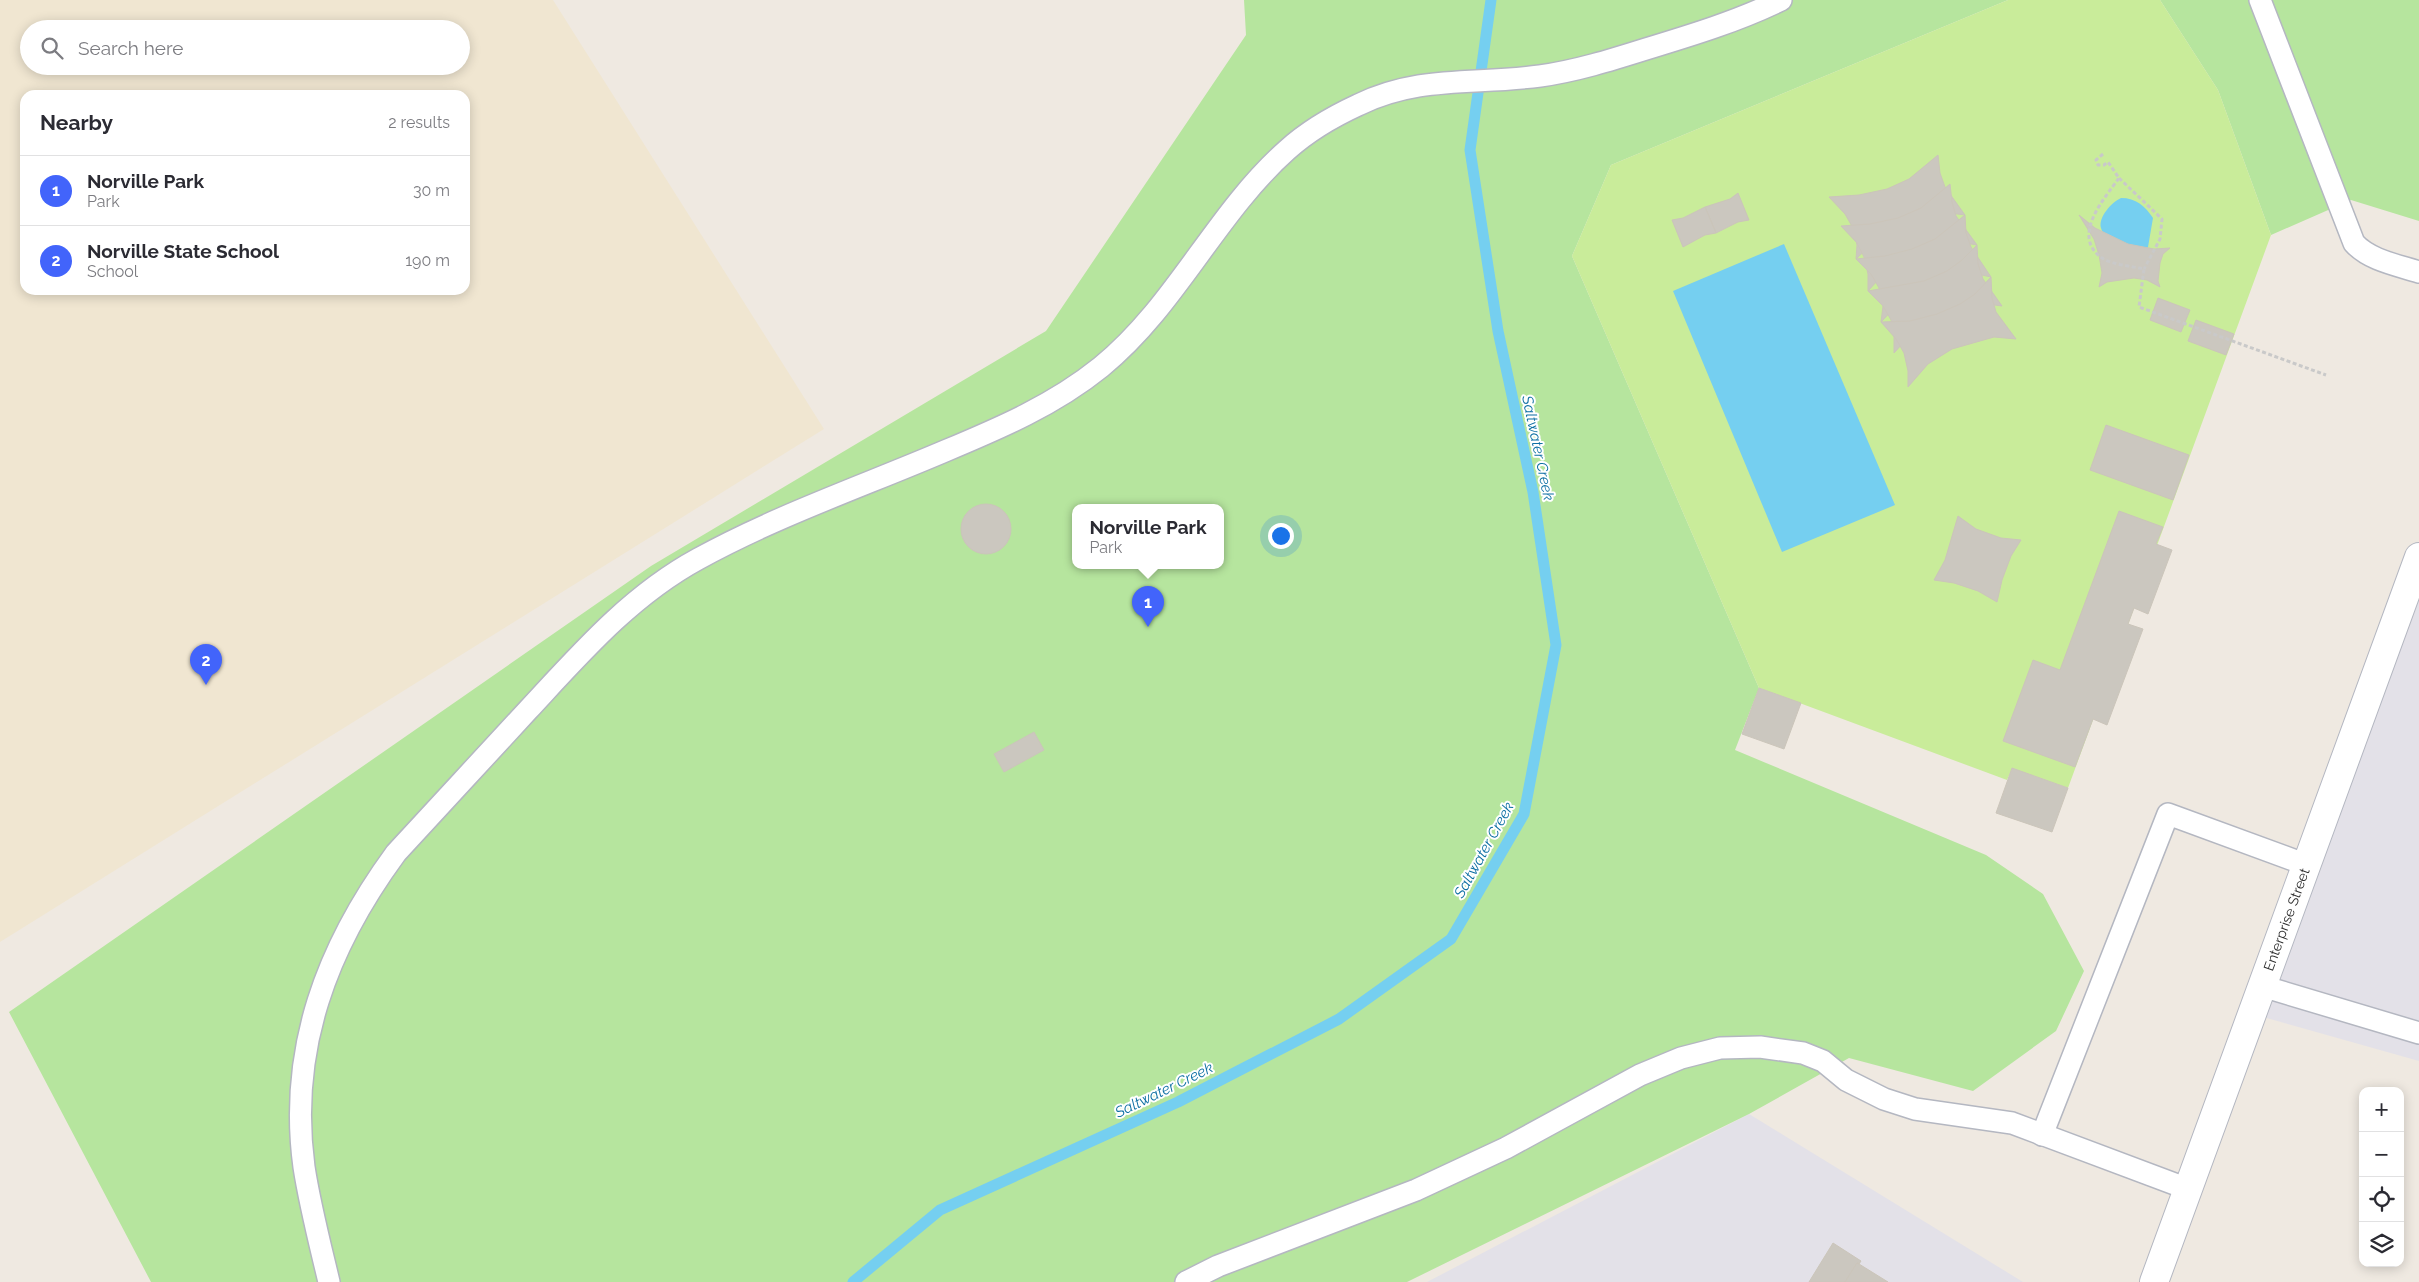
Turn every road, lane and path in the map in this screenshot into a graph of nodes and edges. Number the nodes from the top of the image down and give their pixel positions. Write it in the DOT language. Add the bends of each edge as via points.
graph roads {
  1 [pos="1781,0"];
  2 [pos="2260,0"];
  3 [pos="2103,154"];
  4 [pos="2119,178"];
  5 [pos="2144,268"];
  6 [pos="2419,272"];
  7 [pos="2326,375"];
  8 [pos="2419,557"];
  9 [pos="2307,865"];
  10 [pos="2262,986"];
  11 [pos="2419,1032"];
  12 [pos="2042,1135"];
  13 [pos="2188,1189"];
  14 [pos="329,1282"];
  15 [pos="1186,1282"];
  16 [pos="2154,1282"];
  1 -- 14 [label="lane" via="1698,33 1592,66 1543,76 1450,80 1406,87 1362,102 1321,123 1288,149 1256,181 1139,332 1103,366 1068,392 1020,420 744,536 696,560 657,584 614,620 396,853 368,891 323,983 310,1025 301,1118 304,1166"];
  2 -- 6 [label="lane" via="2354,243 2369,255"];
  3 -- 4 [label="path" via="2096,160 2098,165 2108,162"];
  4 -- 5 [label="path" via="2162,218 2160,239"];
  4 -- 5 [label="path" via="2094,213 2090,237 2096,252 2103,258"];
  5 -- 7 [label="path" via="2139,307"];
  8 -- 9 [label="street, Enterprise Street"];
  9 -- 10 [label="street, Enterprise Street"];
  9 -- 12 [label="lane" via="2168,814"];
  10 -- 11 [label="lane"];
  10 -- 13 [label="street, Enterprise Street"];
  12 -- 13 [label="lane"];
  12 -- 15 [label="lane" via="2012,1123 1915,1110 1846,1080 1823,1061 1803,1053 1760,1047 1720,1048 1680,1058 1640,1075 1506,1148 1416,1190 1218,1266"];
  13 -- 16 [label="street, Enterprise Street"];
}
